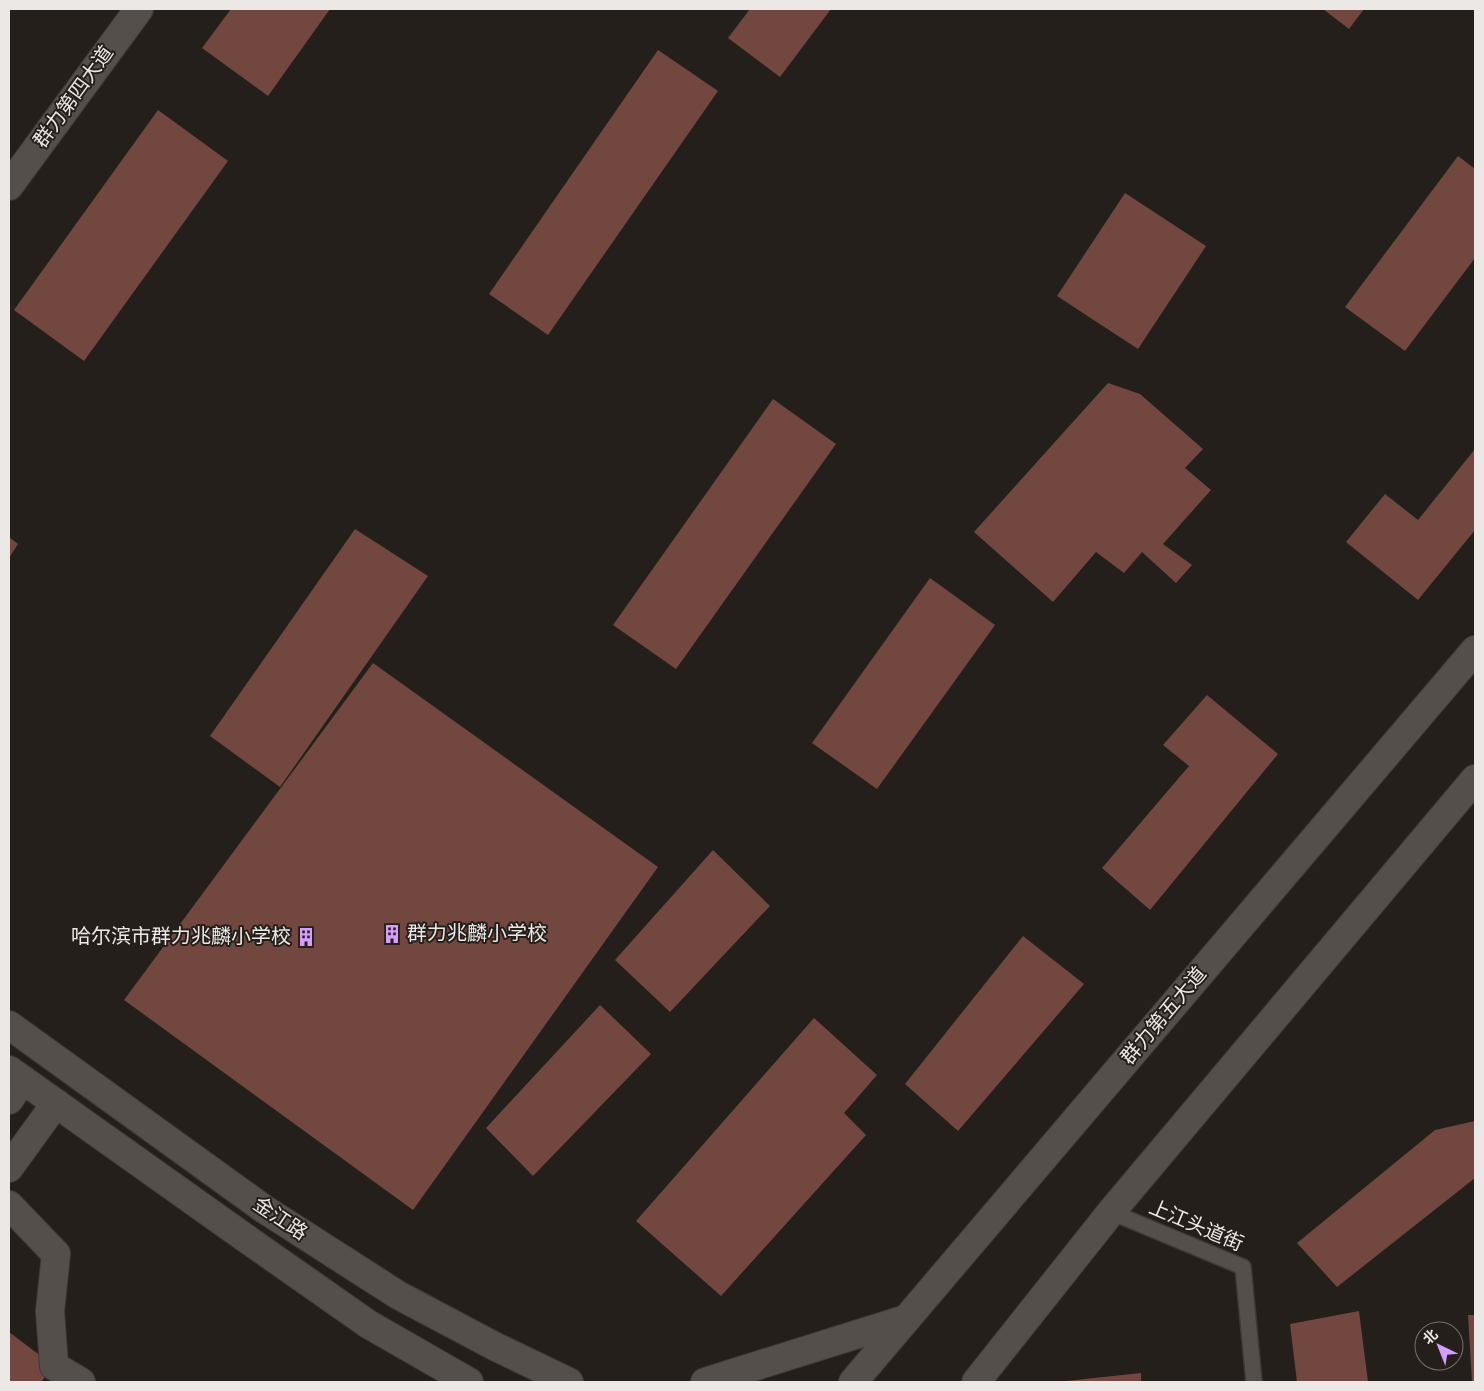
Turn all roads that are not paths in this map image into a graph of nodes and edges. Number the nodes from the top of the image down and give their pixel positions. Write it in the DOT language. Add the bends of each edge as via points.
graph roads {
  1 [pos="139,9"];
  2 [pos="9,186"];
  3 [pos="1475,650"];
  4 [pos="1475,778"];
  5 [pos="9,1025"];
  6 [pos="13,1083"];
  7 [pos="56,1103"];
  8 [pos="9,1168"];
  9 [pos="9,1206"];
  10 [pos="1111,1212"];
  11 [pos="906,1320"];
  12 [pos="81,1382"];
  13 [pos="469,1382"];
  14 [pos="569,1382"];
  15 [pos="704,1382"];
  16 [pos="853,1382"];
  17 [pos="976,1382"];
  18 [pos="1254,1382"];
  1 -- 2 [label="main road, 群力第四大道"];
  3 -- 11 [label="main road, 群力第五大道"];
  4 -- 10 [label="main road"];
  5 -- 14 [label="main road, 金江路" via="264,1209 398,1295"];
  6 -- 7 [label="main road, 金江路"];
  7 -- 8 [label="main road"];
  7 -- 13 [label="main road, 金江路" via="368,1324"];
  9 -- 12 [label="main road" via="56,1254 50,1312 54,1366"];
  10 -- 17 [label="main road"];
  10 -- 18 [label="lane, 上江头道街" via="1243,1268"];
  11 -- 15 [label="main road"];
  11 -- 16 [label="main road, 群力第五大道"];
}
